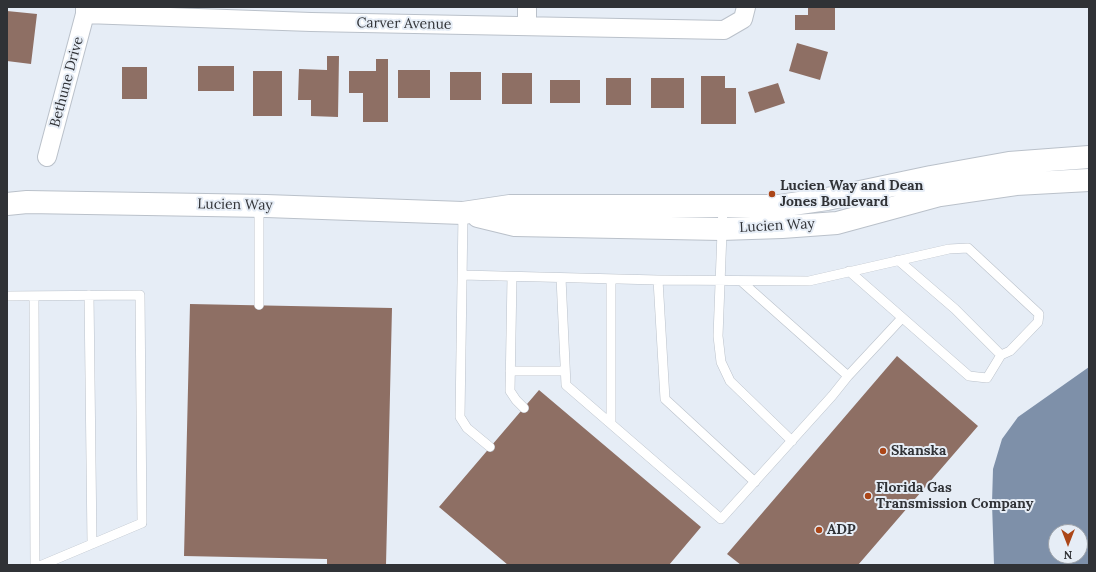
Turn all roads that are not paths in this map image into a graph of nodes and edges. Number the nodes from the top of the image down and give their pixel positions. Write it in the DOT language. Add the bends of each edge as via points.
graph roads {
  1 [pos="527,7"];
  2 [pos="746,7"];
  3 [pos="85,11"];
  4 [pos="311,14"];
  5 [pos="527,26"];
  6 [pos="47,157"];
  7 [pos="1089,157"];
  8 [pos="1089,180"];
  9 [pos="7,204"];
  10 [pos="259,206"];
  11 [pos="723,206"];
  12 [pos="463,212"];
  13 [pos="721,229"];
  14 [pos="898,260"];
  15 [pos="849,271"];
  16 [pos="462,275"];
  17 [pos="512,277"];
  18 [pos="561,278"];
  19 [pos="611,279"];
  20 [pos="658,280"];
  21 [pos="720,281"];
  22 [pos="741,281"];
  23 [pos="89,295"];
  24 [pos="7,296"];
  25 [pos="34,296"];
  26 [pos="259,305"];
  27 [pos="902,318"];
  28 [pos="1001,355"];
  29 [pos="510,371"];
  30 [pos="565,371"];
  31 [pos="848,376"];
  32 [pos="524,408"];
  33 [pos="611,424"];
  34 [pos="792,441"];
  35 [pos="490,447"];
  36 [pos="755,482"];
  37 [pos="92,544"];
  38 [pos="35,565"];
  39 [pos="42,565"];
  1 -- 5 [label="street"];
  2 -- 5 [label="street, Carver Avenue" via="742,19 724,30"];
  3 -- 4 [label="street, Carver Avenue"];
  3 -- 6 [label="street, Bethune Drive"];
  4 -- 5 [label="street, Carver Avenue"];
  7 -- 11 [label="street, Lucien Way" via="1009,163 828,200 779,206"];
  8 -- 13 [label="street, Lucien Way" via="1016,184 940,195 837,222"];
  9 -- 10 [label="street, Lucien Way" via="27,202"];
  10 -- 12 [label="street, Lucien Way"];
  10 -- 26 [label="lane"];
  11 -- 12 [label="street, Lucien Way" via="510,206"];
  11 -- 13 [label="lane"];
  12 -- 13 [label="street, Lucien Way" via="515,225"];
  12 -- 16 [label="lane"];
  13 -- 21 [label="lane"];
  14 -- 15 [label="lane"];
  14 -- 28 [label="lane" via="955,309"];
  14 -- 28 [label="lane" via="949,249 968,248 1039,314 1038,322 1029,332 1010,351"];
  15 -- 22 [label="lane" via="809,280"];
  15 -- 27 [label="lane"];
  16 -- 17 [label="lane"];
  16 -- 35 [label="lane" via="460,417 467,428"];
  17 -- 18 [label="lane"];
  17 -- 29 [label="lane"];
  18 -- 19 [label="lane"];
  18 -- 30 [label="lane"];
  19 -- 20 [label="lane"];
  19 -- 33 [label="lane"];
  20 -- 21 [label="lane"];
  20 -- 36 [label="lane" via="665,399"];
  21 -- 22 [label="lane"];
  21 -- 34 [label="lane" via="718,336 721,362 730,381"];
  22 -- 31 [label="lane"];
  23 -- 25 [label="lane"];
  23 -- 37 [label="lane"];
  23 -- 37 [label="lane" via="140,294 142,523"];
  24 -- 25 [label="lane"];
  25 -- 38 [label="lane"];
  27 -- 28 [label="lane" via="969,376 987,378"];
  27 -- 31 [label="lane"];
  29 -- 30 [label="lane"];
  29 -- 32 [label="lane" via="510,391"];
  30 -- 33 [label="lane" via="566,385"];
  31 -- 34 [label="lane"];
  33 -- 36 [label="lane" via="721,519"];
  34 -- 36 [label="lane"];
  37 -- 39 [label="lane"];
}
